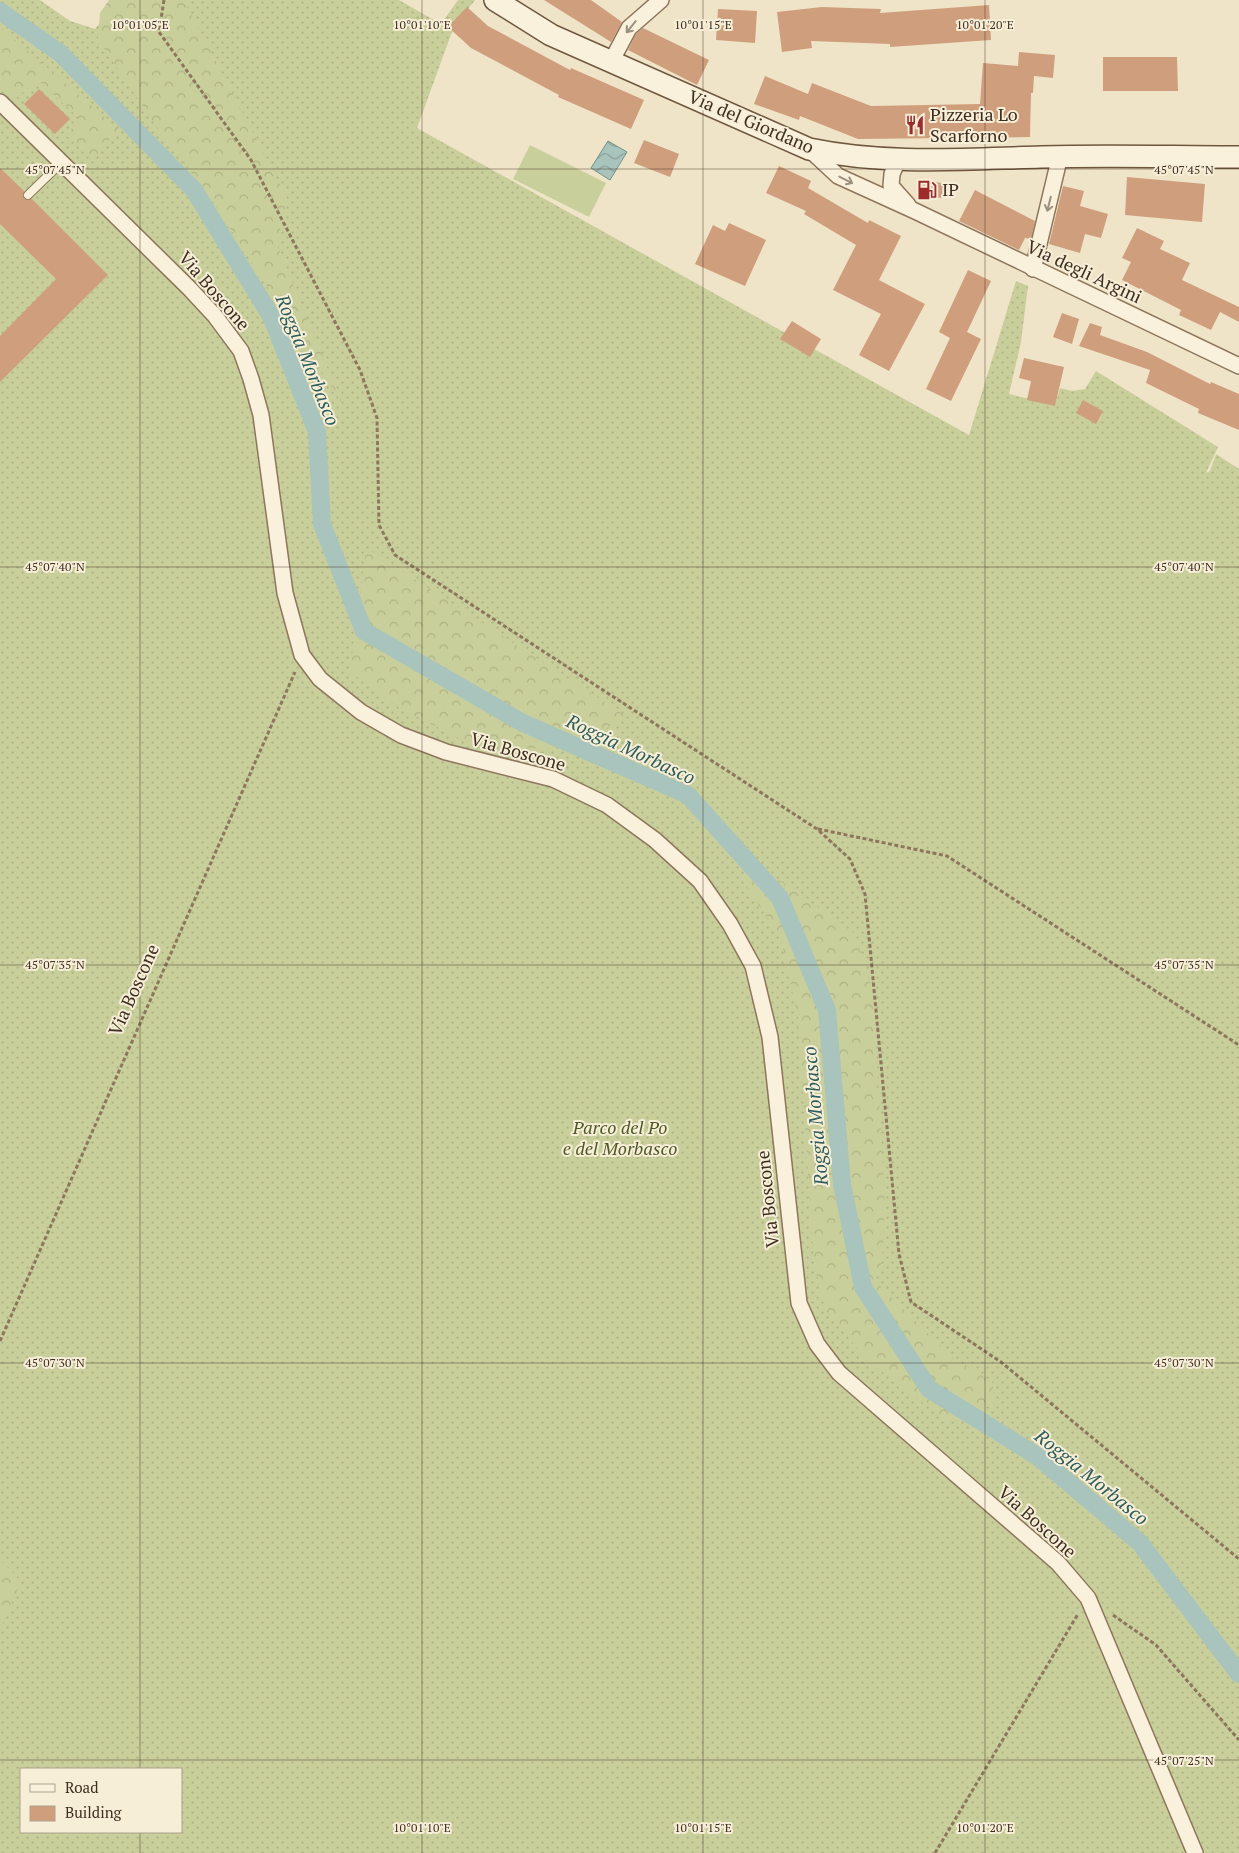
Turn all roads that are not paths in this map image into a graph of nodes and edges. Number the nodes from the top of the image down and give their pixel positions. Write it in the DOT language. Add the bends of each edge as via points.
graph roads {
  1 [pos="495,0"];
  2 [pos="660,0"];
  3 [pos="611,62"];
  4 [pos="0,102"];
  5 [pos="809,149"];
  6 [pos="1060,156"];
  7 [pos="1239,157"];
  8 [pos="898,160"];
  9 [pos="62,162"];
  10 [pos="28,195"];
  11 [pos="915,211"];
  12 [pos="1033,269"];
  13 [pos="1239,366"];
  14 [pos="1195,1853"];
  1 -- 3 [label="street, Via del Giordano" via="551,35"];
  2 -- 3 [label="street, one-way" via="629,28"];
  3 -- 5 [label="street, Via del Giordano"];
  4 -- 9 [label="street, Via Boscone"];
  5 -- 8 [label="street, Via del Giordano" via="846,157"];
  5 -- 11 [label="street, Via degli Argini, one-way" via="838,176"];
  6 -- 7 [label="street, Via del Giordano"];
  6 -- 8 [label="street, Via del Giordano"];
  6 -- 12 [label="street, one-way"];
  8 -- 11 [label="street, Via degli Argini" via="891,186"];
  9 -- 10 [label="lane"];
  9 -- 14 [label="street, Via Boscone" via="189,288 241,351 261,415 284,592 302,655 320,679 361,712 401,734 446,752 553,779 607,805 655,840 700,881 730,924 753,966 770,1037 799,1303 817,1344 839,1373 1058,1563 1088,1598"];
  11 -- 12 [label="street, Via degli Argini"];
  12 -- 13 [label="street, Via degli Argini"];
}
